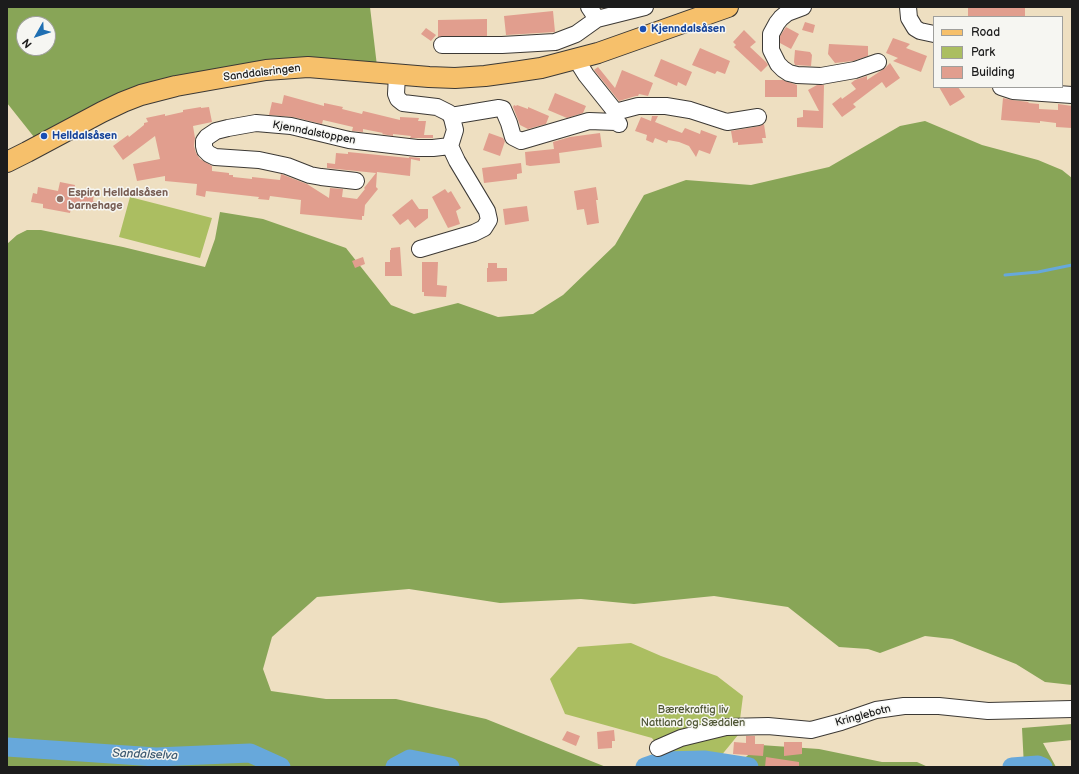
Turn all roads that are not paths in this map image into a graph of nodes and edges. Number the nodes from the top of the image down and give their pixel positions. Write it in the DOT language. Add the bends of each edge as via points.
graph roads {
  1 [pos="645,7"];
  2 [pos="728,7"];
  3 [pos="803,7"];
  4 [pos="908,7"];
  5 [pos="593,13"];
  6 [pos="933,34"];
  7 [pos="442,45"];
  8 [pos="576,59"];
  9 [pos="878,62"];
  10 [pos="397,75"];
  11 [pos="1005,88"];
  12 [pos="1072,95"];
  13 [pos="451,116"];
  14 [pos="758,117"];
  15 [pos="619,124"];
  16 [pos="450,146"];
  17 [pos="8,159"];
  18 [pos="356,181"];
  19 [pos="420,249"];
  20 [pos="1072,709"];
  21 [pos="658,748"];
  1 -- 5 [label="street"];
  2 -- 8 [label="main road, Sanddalsringen"];
  3 -- 9 [label="street" via="781,18 771,34 771,50 783,69 797,75 821,76 855,70"];
  4 -- 6 [label="street" via="909,18 915,28"];
  5 -- 7 [label="street" via="576,34 555,42"];
  8 -- 10 [label="main road, Sanddalsringen" via="541,68 485,76 454,78"];
  8 -- 14 [label="street" via="614,110 638,106 666,106 690,110 727,122"];
  10 -- 13 [label="street" via="396,94 403,103 437,107"];
  10 -- 17 [label="main road, Sanddalsringen" via="301,68 266,70 176,86 123,102"];
  11 -- 12 [label="street"];
  13 -- 15 [label="street" via="503,109 513,137 521,141 589,121"];
  13 -- 16 [label="street" via="455,130"];
  16 -- 18 [label="street, Kjenndalstoppen" via="416,148 349,140 292,126 262,123 243,124 216,131 204,141 205,150 215,157 259,160 287,166 321,178"];
  16 -- 19 [label="street" via="487,211 489,220 484,228 474,233"];
  20 -- 21 [label="street, Kringlebotn" via="988,711 939,706 904,706 876,710 811,730 768,726 726,727 681,738"];
}
